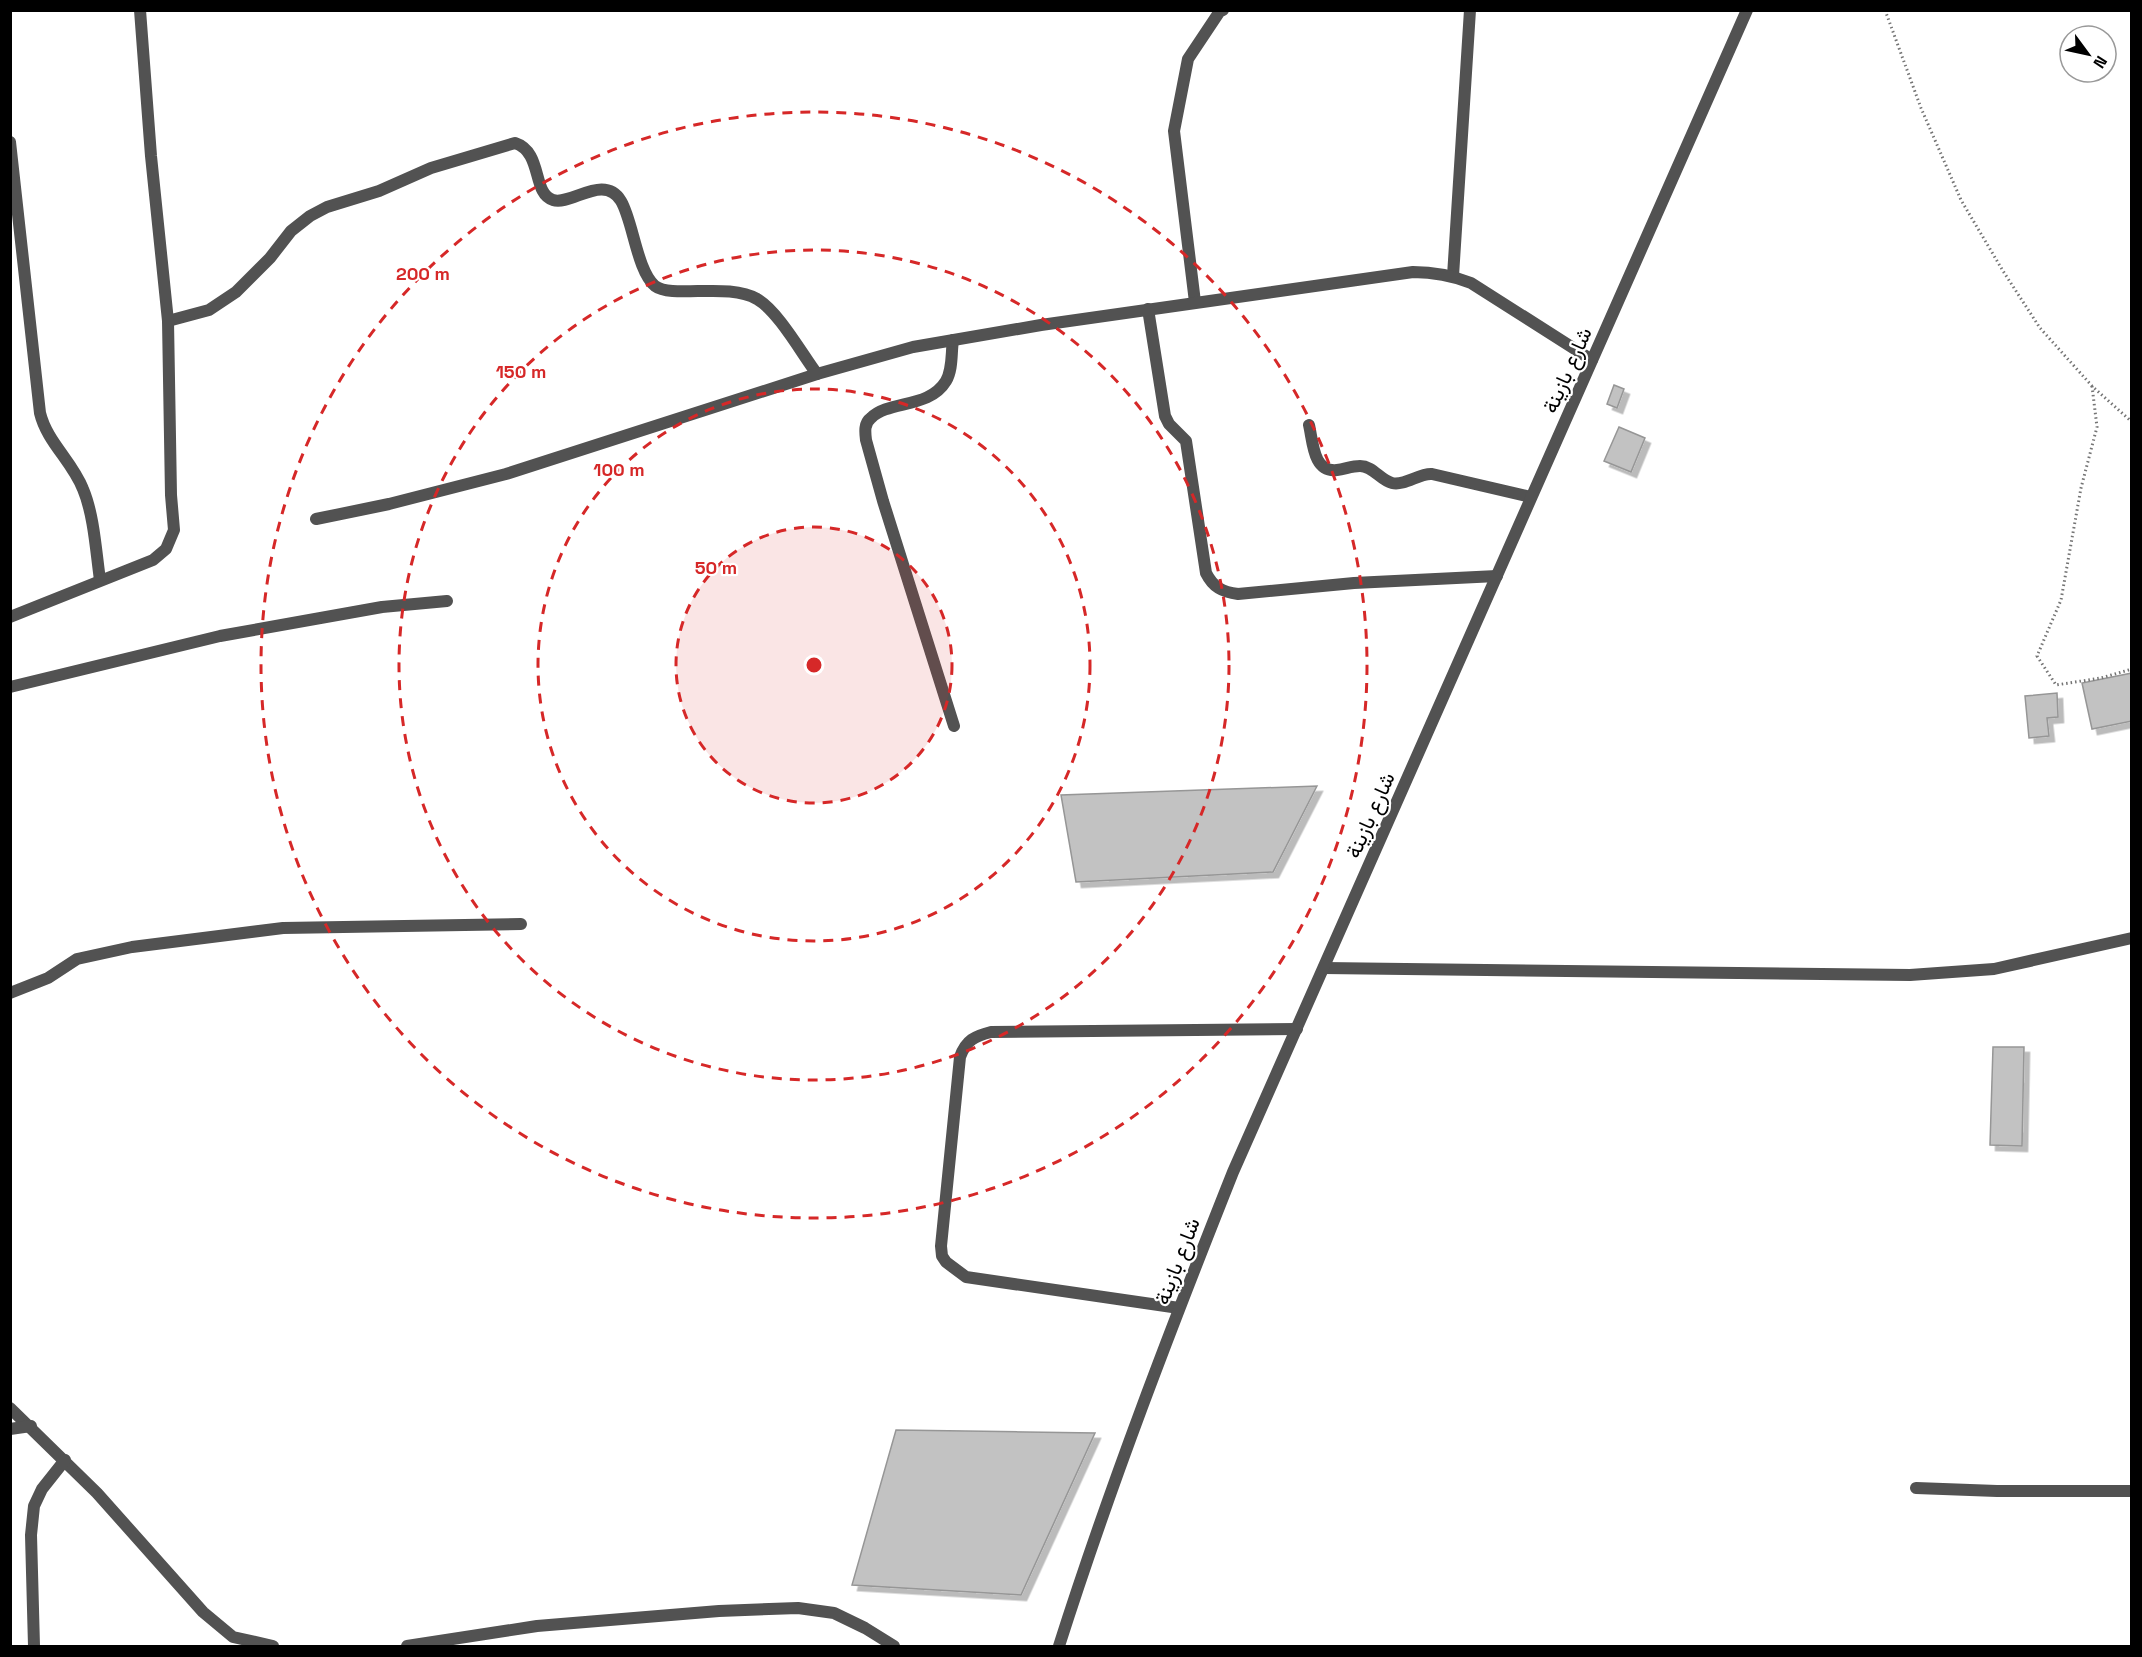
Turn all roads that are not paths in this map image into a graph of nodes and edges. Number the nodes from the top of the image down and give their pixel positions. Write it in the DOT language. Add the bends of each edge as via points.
graph roads {
  1 [pos="140,10"];
  2 [pos="1223,10"];
  3 [pos="1470,10"];
  4 [pos="1747,10"];
  5 [pos="10,142"];
  6 [pos="1453,276"];
  7 [pos="1195,302"];
  8 [pos="1148,309"];
  9 [pos="168,321"];
  10 [pos="952,340"];
  11 [pos="1592,360"];
  12 [pos="817,374"];
  13 [pos="1309,425"];
  14 [pos="1531,497"];
  15 [pos="316,519"];
  16 [pos="1497,576"];
  17 [pos="100,580"];
  18 [pos="447,601"];
  19 [pos="10,617"];
  20 [pos="10,687"];
  21 [pos="954,726"];
  22 [pos="521,924"];
  23 [pos="2132,938"];
  24 [pos="1324,968"];
  25 [pos="10,993"];
  26 [pos="1297,1029"];
  27 [pos="1179,1308"];
  28 [pos="10,1408"];
  29 [pos="31,1426"];
  30 [pos="10,1429"];
  31 [pos="65,1460"];
  32 [pos="1916,1488"];
  33 [pos="2132,1491"];
  34 [pos="232,1642"];
  35 [pos="34,1647"];
  36 [pos="273,1647"];
  37 [pos="407,1647"];
  38 [pos="894,1647"];
  39 [pos="1059,1647"];
  1 -- 9 [label="street"];
  2 -- 7 [label="street" via="1188,59 1174,131"];
  3 -- 6 [label="street"];
  4 -- 11 [label="street, شارع بازينة"];
  5 -- 17 [label="street" via="40,413 44,428 84,490"];
  6 -- 7 [label="street" via="1413,272"];
  6 -- 11 [label="street" via="1490,294"];
  7 -- 8 [label="street"];
  8 -- 10 [label="street"];
  8 -- 16 [label="street" via="1165,416 1186,441 1206,573 1214,586 1238,594"];
  9 -- 12 [label="street" via="209,310 236,292 291,231 327,207 379,191 430,168 515,143 524,146 533,158 538,179 551,200 597,189 621,200 645,272 655,286 668,291 739,291 758,299 773,313"];
  9 -- 17 [label="street" via="174,530 166,549 153,560"];
  10 -- 12 [label="street"];
  10 -- 21 [label="street" via="945,383 928,398 878,413 870,418 865,430 883,501"];
  11 -- 14 [label="street, شارع بازينة"];
  12 -- 15 [label="street" via="506,474"];
  13 -- 14 [label="street" via="1316,459 1327,470 1368,467 1395,484 1432,474"];
  14 -- 16 [label="street, شارع بازينة"];
  16 -- 24 [label="street, شارع بازينة"];
  17 -- 19 [label="street"];
  18 -- 20 [label="street" via="382,607 220,636"];
  22 -- 25 [label="street" via="283,928 132,947 77,959 48,978"];
  23 -- 24 [label="street" via="1994,969 1910,975"];
  24 -- 26 [label="street, شارع بازينة"];
  26 -- 27 [label="street, شارع بازينة" via="1233,1172"];
  26 -- 27 [label="street" via="991,1032 976,1036 963,1048 943,1216 941,1246 946,1262 966,1277"];
  27 -- 39 [label="street, شارع بازينة" via="1112,1488"];
  28 -- 29 [label="street"];
  29 -- 30 [label="street"];
  29 -- 31 [label="street"];
  31 -- 34 [label="street"];
  31 -- 35 [label="street" via="34,1506"];
  32 -- 33 [label="street"];
  34 -- 36 [label="street"];
  37 -- 38 [label="street" via="537,1626 798,1608 834,1613"];
}
